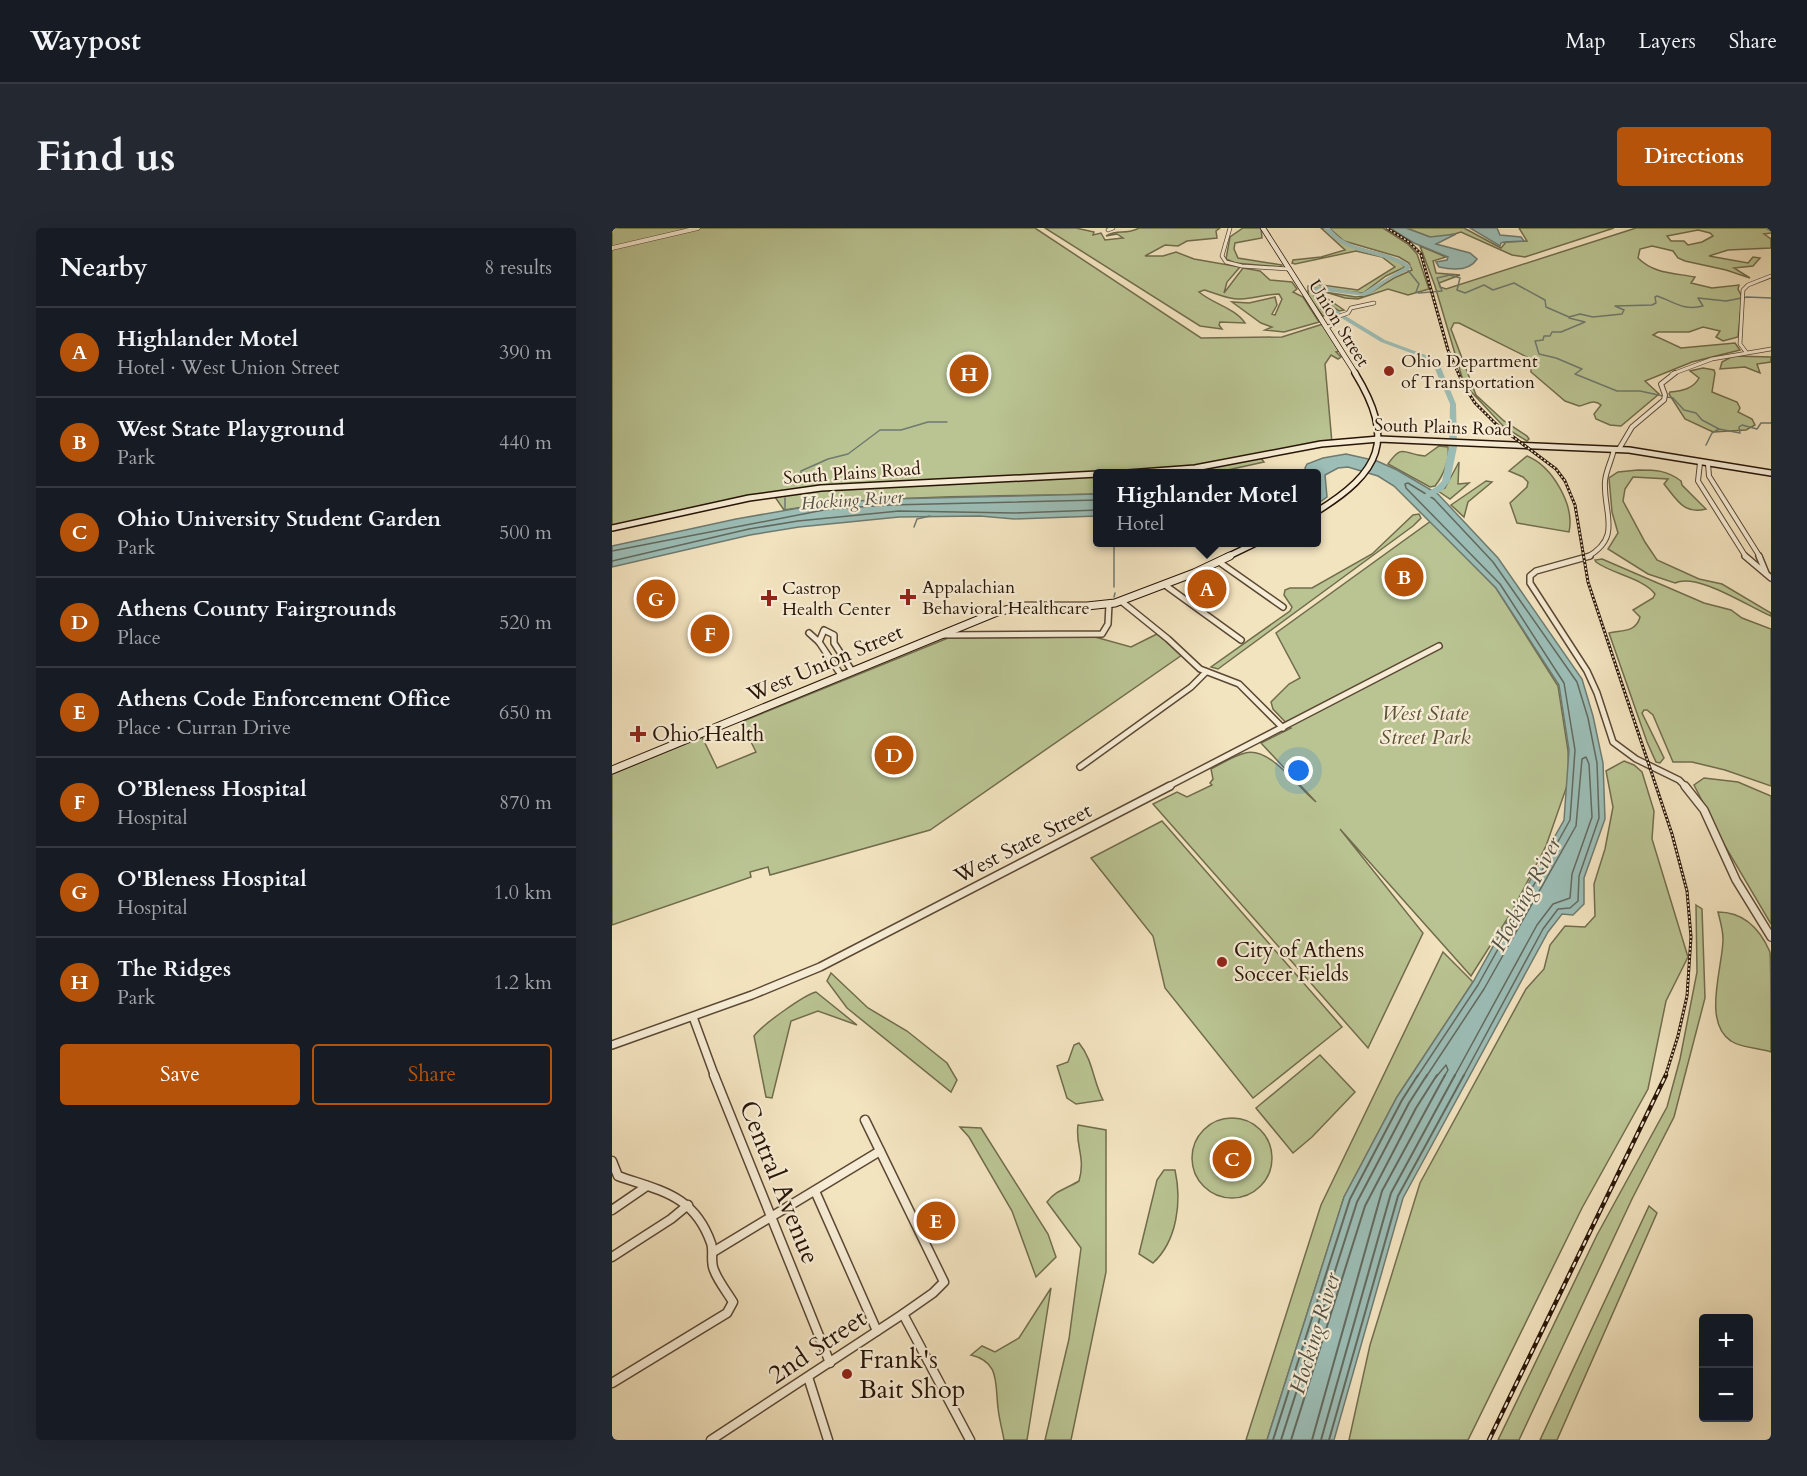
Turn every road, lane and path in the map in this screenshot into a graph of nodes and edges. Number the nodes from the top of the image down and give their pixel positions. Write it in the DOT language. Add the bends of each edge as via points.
graph roads {
  1 [pos="698,228"];
  2 [pos="1113,228"];
  3 [pos="1230,228"];
  4 [pos="1263,228"];
  5 [pos="1108,230"];
  6 [pos="612,248"];
  7 [pos="1288,269"];
  8 [pos="1771,276"];
  9 [pos="1374,303"];
  10 [pos="1326,327"];
  11 [pos="1771,349"];
  12 [pos="1746,352"];
  13 [pos="1379,439"];
  14 [pos="1616,449"];
  15 [pos="1700,463"];
  16 [pos="1708,465"];
  17 [pos="1177,469"];
  18 [pos="1771,473"];
  19 [pos="1093,474"];
  20 [pos="1321,509"];
  21 [pos="612,528"];
  22 [pos="1250,547"];
  23 [pos="1219,562"];
  24 [pos="1771,578"];
  25 [pos="1165,585"];
  26 [pos="1121,601"];
  27 [pos="1109,604"];
  28 [pos="1282,607"];
  29 [pos="809,633"];
  30 [pos="940,635"];
  31 [pos="1241,640"];
  32 [pos="819,642"];
  33 [pos="1439,646"];
  34 [pos="839,652"];
  35 [pos="829,656"];
  36 [pos="852,671"];
  37 [pos="1206,672"];
  38 [pos="841,675"];
  39 [pos="1284,728"];
  40 [pos="1080,767"];
  41 [pos="612,770"];
  42 [pos="1771,937"];
  43 [pos="693,1017"];
  44 [pos="612,1045"];
  45 [pos="865,1120"];
  46 [pos="880,1151"];
  47 [pos="612,1161"];
  48 [pos="647,1186"];
  49 [pos="815,1191"];
  50 [pos="688,1205"];
  51 [pos="612,1210"];
  52 [pos="772,1217"];
  53 [pos="713,1252"];
  54 [pos="612,1257"];
  55 [pos="903,1314"];
  56 [pos="877,1331"];
  57 [pos="830,1363"];
  58 [pos="808,1377"];
  59 [pos="612,1383"];
  60 [pos="711,1440"];
  61 [pos="828,1440"];
  62 [pos="970,1440"];
  1 -- 6 [label="street"];
  2 -- 5 [label="street"];
  3 -- 7 [label="street" via="1222,258 1227,262"];
  4 -- 7 [label="main road, Union Street"];
  7 -- 10 [label="main road, Union Street"];
  8 -- 12 [label="street" via="1745,287 1740,344"];
  9 -- 10 [label="street" via="1351,308"];
  10 -- 13 [label="main road, Union Street" via="1369,397 1376,412"];
  11 -- 12 [label="street"];
  12 -- 14 [label="street" via="1676,372 1661,384 1665,397 1634,423"];
  13 -- 14 [label="main road, South Plains Road"];
  13 -- 17 [label="main road, South Plains Road" via="1321,444"];
  13 -- 20 [label="main road" via="1361,476"];
  14 -- 15 [label="main road, South Plains Road"];
  14 -- 42 [label="street" via="1605,482 1611,524 1607,540 1587,558 1536,571 1530,576 1530,583 1587,671 1613,742 1636,759 1679,780 1694,795 1736,880"];
  15 -- 16 [label="main road, South Plains Road"];
  15 -- 24 [label="street" via="1698,481 1737,546 1746,559"];
  16 -- 18 [label="main road, South Plains Road"];
  16 -- 24 [label="street" via="1709,476"];
  19 -- 21 [label="main road, South Plains Road" via="821,488 748,498"];
  22 -- 23 [label="main road, West Union Street"];
  23 -- 25 [label="main road, West Union Street"];
  23 -- 28 [label="street"];
  25 -- 26 [label="main road, West Union Street"];
  25 -- 31 [label="street"];
  26 -- 27 [label="main road, West Union Street"];
  26 -- 37 [label="street"];
  27 -- 30 [label="main road, West Union Street" via="1005,609"];
  27 -- 30 [label="street" via="1109,619 1102,634"];
  29 -- 32 [label="street"];
  30 -- 36 [label="main road, West Union Street"];
  32 -- 34 [label="street" via="824,630 834,635"];
  32 -- 35 [label="street"];
  33 -- 39 [label="street, West State Street"];
  34 -- 35 [label="street"];
  34 -- 36 [label="street"];
  35 -- 38 [label="street"];
  36 -- 38 [label="main road, West Union Street"];
  37 -- 39 [label="street" via="1239,684"];
  37 -- 40 [label="street"];
  38 -- 41 [label="main road, West Union Street"];
  39 -- 43 [label="street, West State Street" via="846,956"];
  43 -- 44 [label="street, West State Street"];
  43 -- 52 [label="street, Central Avenue"];
  45 -- 46 [label="street"];
  46 -- 49 [label="street"];
  46 -- 55 [label="street, 2nd Street" via="944,1282"];
  47 -- 48 [label="street" via="618,1176"];
  48 -- 50 [label="street" via="676,1196"];
  48 -- 51 [label="street"];
  49 -- 52 [label="street"];
  49 -- 56 [label="street"];
  50 -- 53 [label="street" via="701,1222"];
  50 -- 54 [label="street"];
  52 -- 53 [label="street"];
  52 -- 57 [label="street, Central Avenue"];
  53 -- 59 [label="street" via="713,1269 732,1300 731,1309"];
  55 -- 56 [label="street, 2nd Street"];
  55 -- 62 [label="street"];
  56 -- 57 [label="street, 2nd Street"];
  57 -- 58 [label="street, 2nd Street"];
  58 -- 60 [label="street, 2nd Street"];
  58 -- 61 [label="street"];
}
